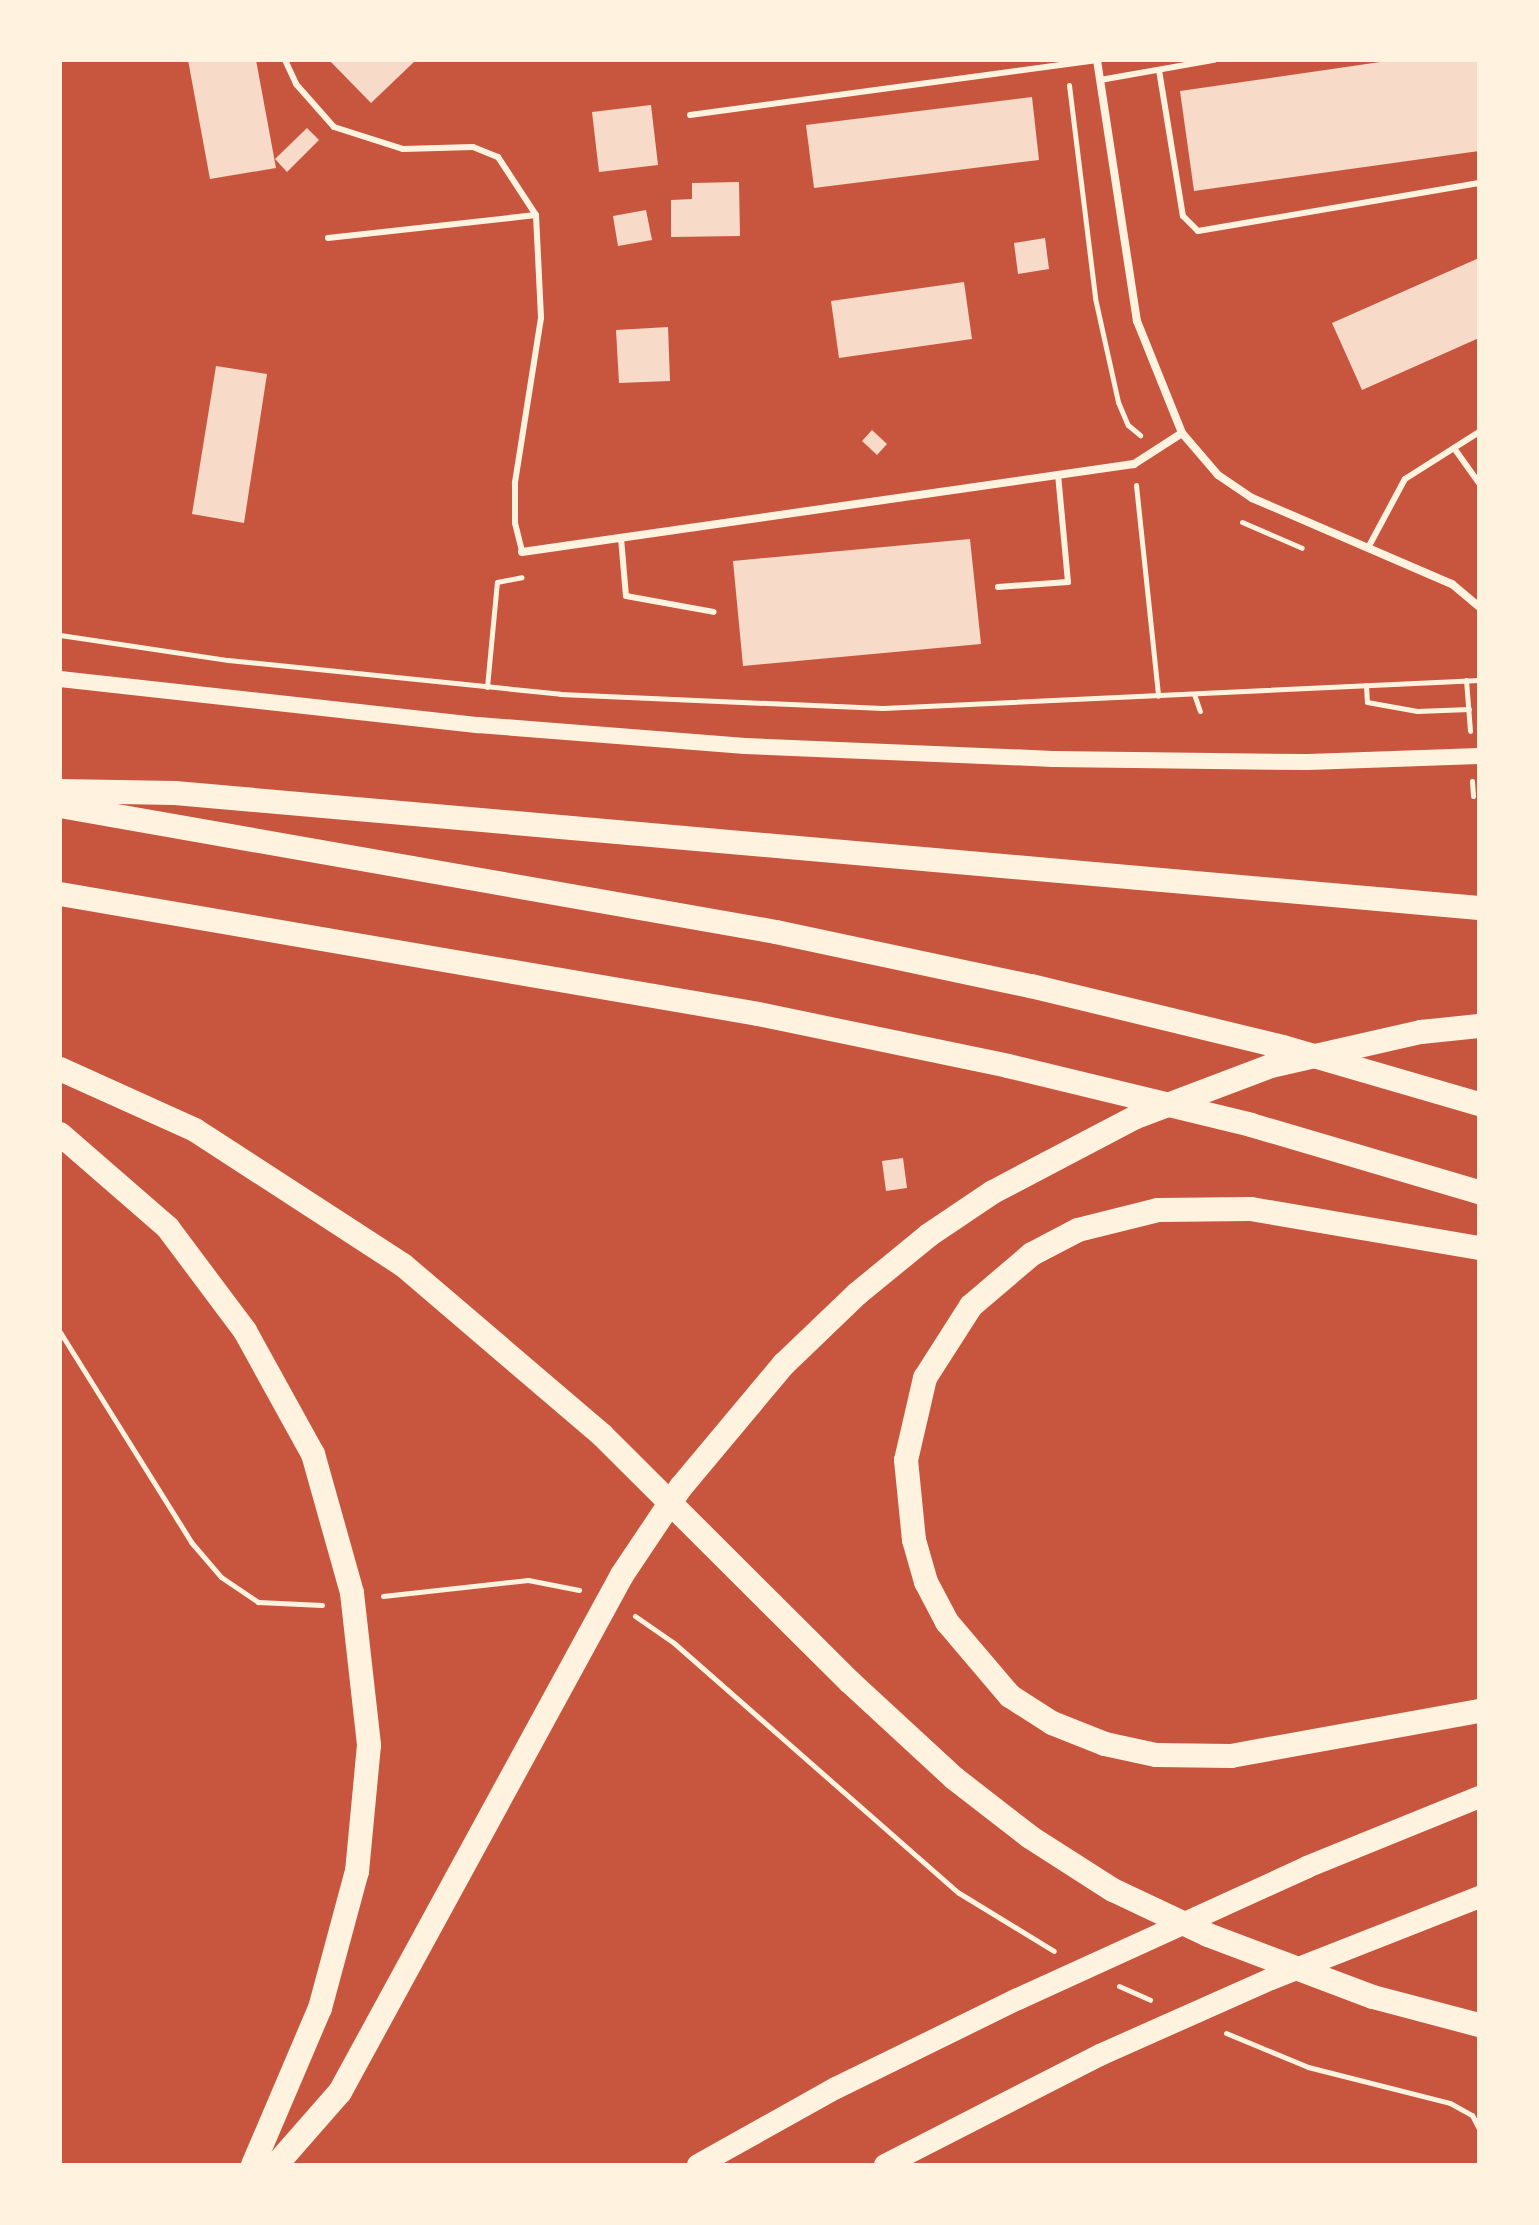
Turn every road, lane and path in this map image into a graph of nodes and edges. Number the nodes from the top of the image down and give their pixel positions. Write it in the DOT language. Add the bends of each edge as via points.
graph roads {
  1 [pos="285,60"];
  2 [pos="1097,60"];
  3 [pos="1214,60"];
  4 [pos="1067,65"];
  5 [pos="1159,70"];
  6 [pos="1100,80"];
  7 [pos="690,115"];
  8 [pos="1479,183"];
  9 [pos="536,215"];
  10 [pos="328,238"];
  11 [pos="1128,425"];
  12 [pos="1479,432"];
  13 [pos="1182,433"];
  14 [pos="1454,448"];
  15 [pos="1148,474"];
  16 [pos="1058,475"];
  17 [pos="1136,480"];
  18 [pos="1121,483"];
  19 [pos="1479,483"];
  20 [pos="621,538"];
  21 [pos="1369,546"];
  22 [pos="522,552"];
  23 [pos="529,575"];
  24 [pos="998,587"];
  25 [pos="1479,607"];
  26 [pos="714,612"];
  27 [pos="60,635"];
  28 [pos="60,679"];
  29 [pos="1479,680"];
  30 [pos="1366,685"];
  31 [pos="487,687"];
  32 [pos="1194,694"];
  33 [pos="1158,696"];
  34 [pos="1469,709"];
  35 [pos="1200,711"];
  36 [pos="1479,756"];
  37 [pos="60,791"];
  38 [pos="60,806"];
  39 [pos="60,894"];
  40 [pos="1479,908"];
  41 [pos="1479,1026"];
  42 [pos="60,1069"];
  43 [pos="1479,1104"];
  44 [pos="60,1134"];
  45 [pos="1479,1192"];
  46 [pos="1479,1248"];
  47 [pos="60,1332"];
  48 [pos="585,1593"];
  49 [pos="373,1598"];
  50 [pos="325,1605"];
  51 [pos="622,1609"];
  52 [pos="1479,1711"];
  53 [pos="1479,1797"];
  54 [pos="1479,1897"];
  55 [pos="1067,1958"];
  56 [pos="1104,1978"];
  57 [pos="1159,2004"];
  58 [pos="1479,2025"];
  59 [pos="1218,2029"];
  60 [pos="1479,2129"];
  61 [pos="253,2165"];
  62 [pos="276,2165"];
  63 [pos="698,2165"];
  64 [pos="885,2165"];
  1 -- 9 [label="lane" via="296,84 334,127 403,149 473,147 498,157"];
  2 -- 4 [label="lane"];
  2 -- 6 [label="street"];
  3 -- 5 [label="lane"];
  4 -- 7 [label="lane"];
  4 -- 11 [label="path" via="1095,298"];
  5 -- 6 [label="lane"];
  5 -- 8 [label="lane" via="1183,216 1198,231"];
  6 -- 13 [label="street" via="1137,321"];
  9 -- 10 [label="lane"];
  9 -- 22 [label="lane" via="541,318 515,483 515,523"];
  12 -- 14 [label="lane"];
  13 -- 16 [label="street" via="1134,464"];
  13 -- 21 [label="street" via="1218,475 1252,498"];
  14 -- 19 [label="lane"];
  14 -- 21 [label="lane" via="1405,479"];
  15 -- 17 [label="path"];
  16 -- 20 [label="street"];
  16 -- 24 [label="lane" via="1068,582"];
  17 -- 18 [label="path"];
  17 -- 33 [label="path"];
  20 -- 22 [label="street"];
  20 -- 26 [label="lane" via="626,596"];
  21 -- 25 [label="street" via="1452,584"];
  23 -- 31 [label="path" via="497,582"];
  27 -- 31 [label="path" via="228,660"];
  28 -- 36 [label="main road" via="478,725 745,746 1053,759 1308,762"];
  29 -- 30 [label="path"];
  30 -- 32 [label="path"];
  30 -- 34 [label="path" via="1367,702 1417,711"];
  31 -- 33 [label="path" via="883,708"];
  32 -- 33 [label="path"];
  32 -- 35 [label="path"];
  37 -- 40 [label="highway" via="175,793"];
  38 -- 43 [label="highway" via="776,932 1223,1033"];
  39 -- 45 [label="highway" via="758,1014 993,1062 1251,1125"];
  41 -- 62 [label="highway" via="1350,1046 1202,1090 1066,1150 929,1235 826,1324 729,1425 622,1575 340,2092"];
  42 -- 58 [label="highway" via="195,1130 403,1265 602,1435 850,1682 954,1778 1030,1837 1113,1890 1208,1935 1373,1997"];
  44 -- 61 [label="highway" via="168,1228 209,1279 280,1389 313,1454 338,1532 363,1665 369,1745 357,1871 320,2008"];
  46 -- 52 [label="highway" via="1250,1209 1158,1210 1078,1230 1032,1254 971,1306 925,1378 906,1460 914,1540 926,1582 947,1622 1010,1696 1052,1723 1105,1744 1156,1755 1231,1756"];
  47 -- 50 [label="path" via="191,1542 221,1577 258,1602"];
  48 -- 49 [label="path" via="528,1580"];
  51 -- 55 [label="path" via="674,1643 959,1893"];
  53 -- 63 [label="highway" via="1307,1867 1018,1999 836,2088"];
  54 -- 64 [label="highway" via="1100,2055"];
  56 -- 57 [label="path"];
  59 -- 60 [label="path" via="1308,2067 1450,2103 1472,2115"];
}
